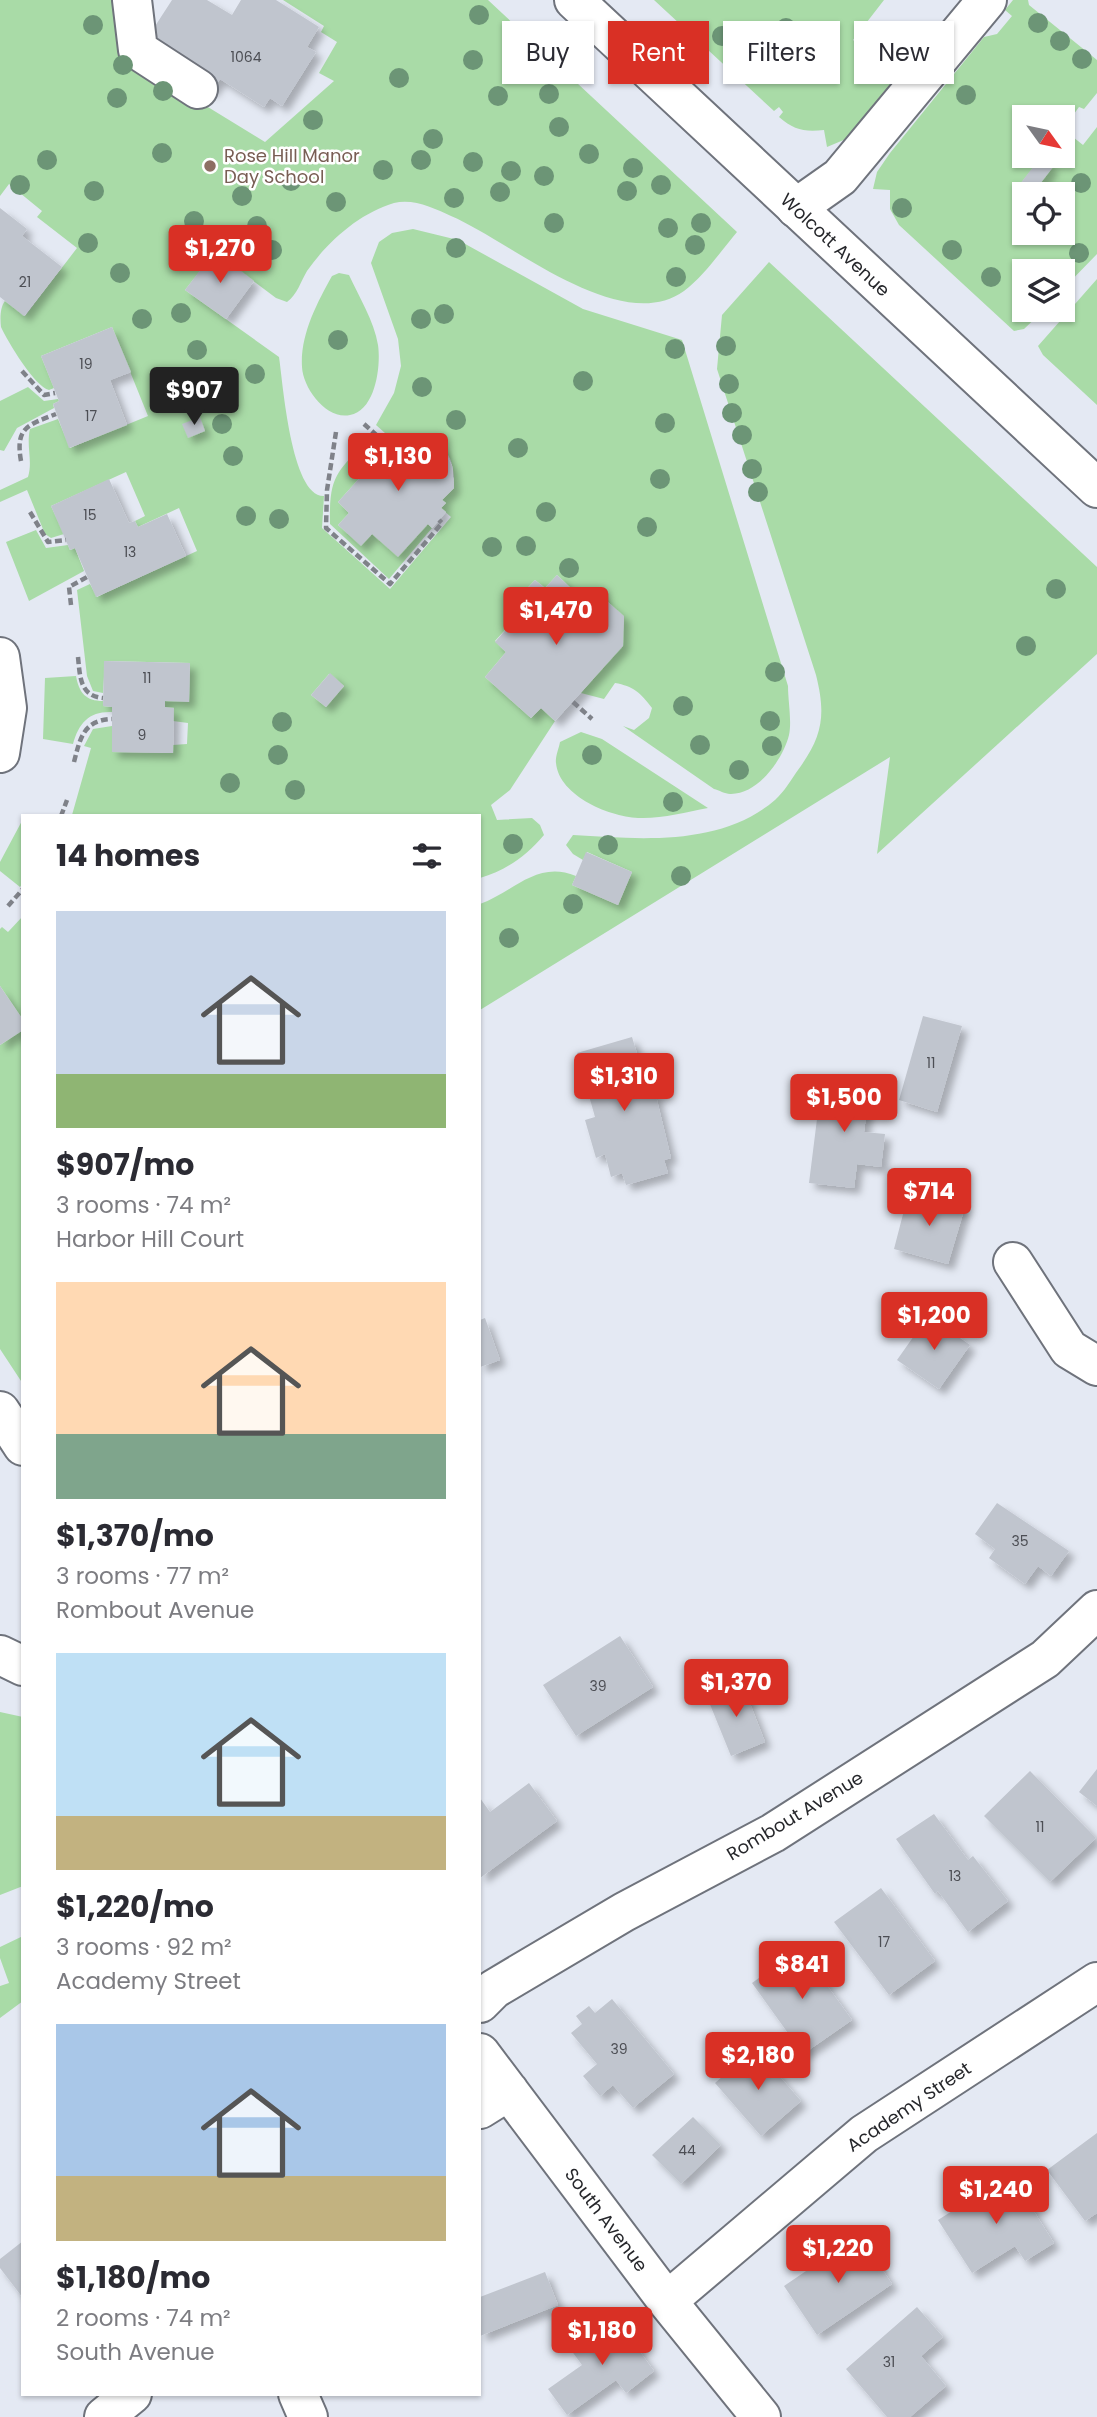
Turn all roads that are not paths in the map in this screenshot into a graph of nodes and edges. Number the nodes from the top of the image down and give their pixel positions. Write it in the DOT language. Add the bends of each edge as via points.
graph roads {
  1 [pos="132,0"];
  2 [pos="574,0"];
  3 [pos="987,0"];
  4 [pos="198,89"];
  5 [pos="796,208"];
  6 [pos="1097,488"];
  7 [pos="0,657"];
  8 [pos="0,753"];
  9 [pos="1013,1262"];
  10 [pos="1097,1366"];
  11 [pos="0,1411"];
  12 [pos="21,1443"];
  13 [pos="1097,1611"];
  14 [pos="0,1655"];
  15 [pos="21,1665"];
  16 [pos="1097,1982"];
  17 [pos="481,2002"];
  18 [pos="481,2056"];
  19 [pos="494,2100"];
  20 [pos="667,2301"];
  21 [pos="130,2396"];
  22 [pos="299,2396"];
  23 [pos="104,2417"];
  24 [pos="307,2417"];
  25 [pos="761,2417"];
  1 -- 4 [label="street" via="138,50"];
  2 -- 5 [label="street, Wolcott Avenue"];
  3 -- 5 [label="street" via="840,177"];
  5 -- 6 [label="street, Wolcott Avenue"];
  7 -- 8 [label="street" via="7,708"];
  9 -- 10 [label="street" via="1069,1349"];
  11 -- 12 [label="street"];
  13 -- 17 [label="street, Rombout Avenue" via="1045,1659 886,1762 773,1833 624,1912 494,1989"];
  14 -- 15 [label="street"];
  16 -- 20 [label="street, Academy Street" via="864,2134"];
  18 -- 19 [label="street, South Avenue"];
  19 -- 20 [label="street, South Avenue"];
  20 -- 25 [label="street, South Avenue"];
  21 -- 23 [label="street"];
  22 -- 24 [label="street"];
}
